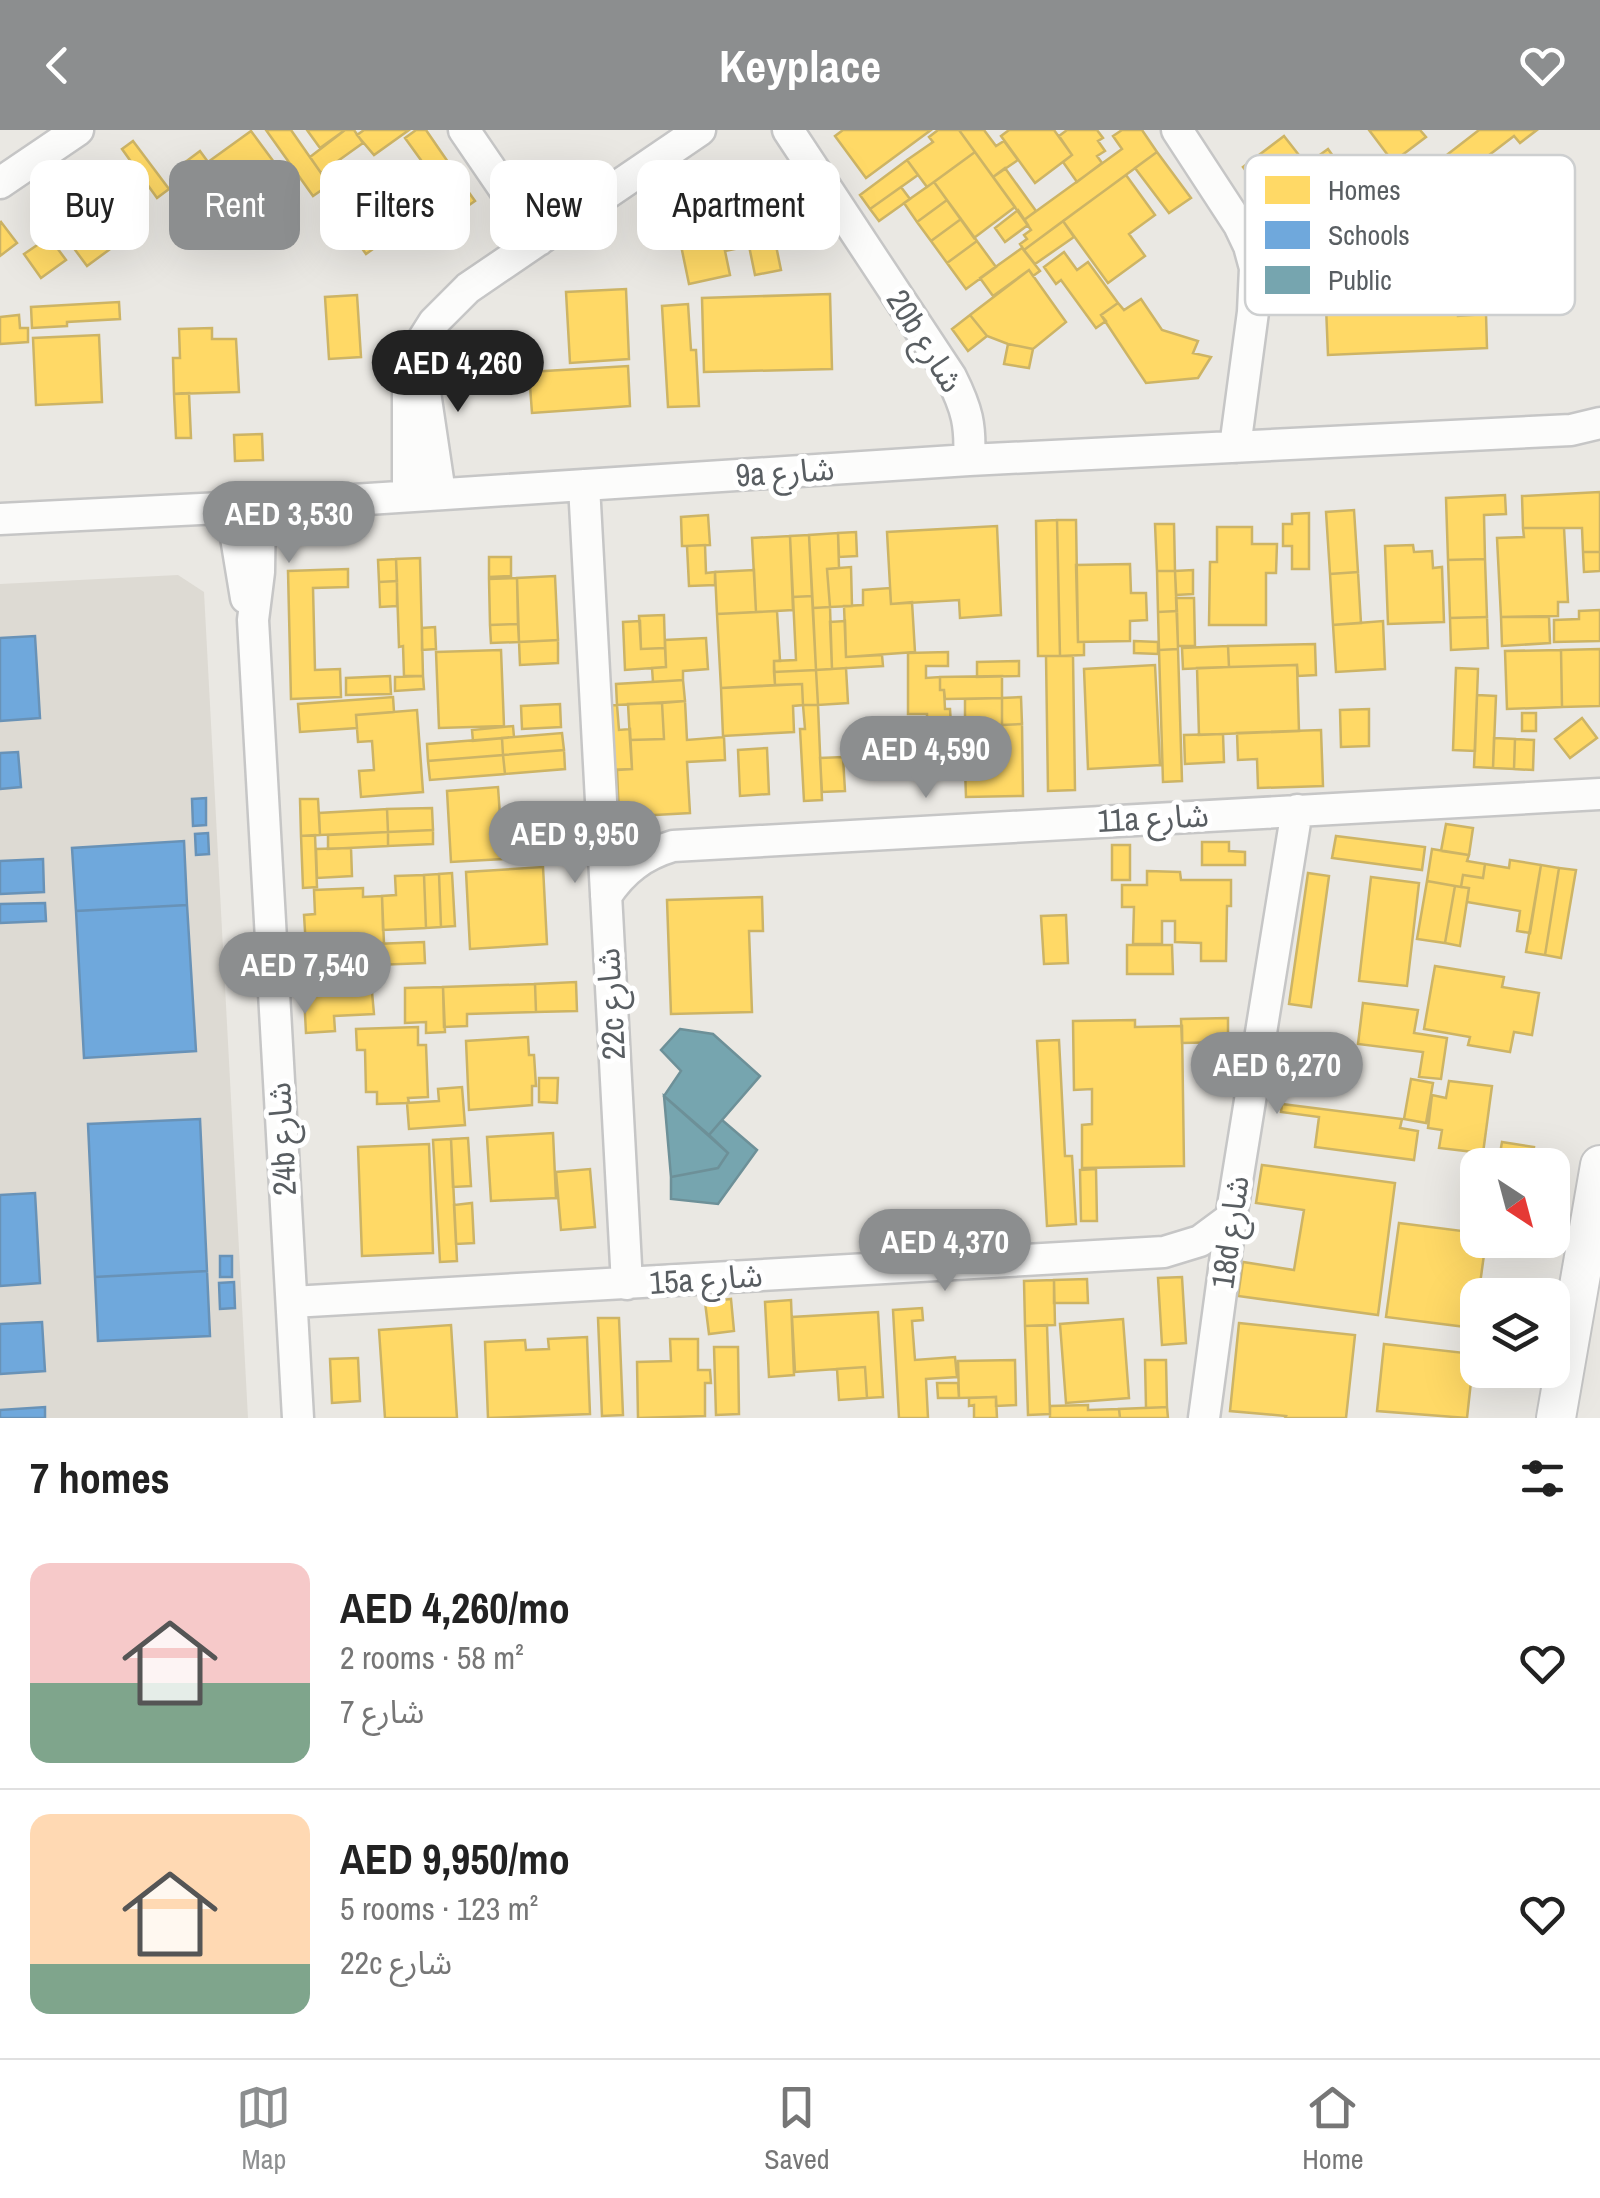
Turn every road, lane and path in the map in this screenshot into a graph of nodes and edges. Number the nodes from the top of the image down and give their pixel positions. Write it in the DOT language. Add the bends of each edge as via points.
graph roads {
  1 [pos="78,130"];
  2 [pos="464,130"];
  3 [pos="700,130"];
  4 [pos="788,130"];
  5 [pos="1177,130"];
  6 [pos="490,168"];
  7 [pos="0,183"];
  8 [pos="617,187"];
  9 [pos="1245,238"];
  10 [pos="524,250"];
  11 [pos="1253,315"];
  12 [pos="422,341"];
  13 [pos="1590,429"];
  14 [pos="1236,448"];
  15 [pos="969,460"];
  16 [pos="584,485"];
  17 [pos="440,493"];
  18 [pos="408,496"];
  19 [pos="245,507"];
  20 [pos="0,518"];
  21 [pos="1600,794"];
  22 [pos="1297,810"];
  23 [pos="606,896"];
  24 [pos="1600,1165"];
  25 [pos="1231,1218"];
  26 [pos="627,1284"];
  27 [pos="292,1302"];
  28 [pos="298,1418"];
  29 [pos="1204,1418"];
  30 [pos="1556,1418"];
  1 -- 7 [label="street"];
  2 -- 6 [label="street"];
  3 -- 8 [label="street"];
  4 -- 15 [label="street, 20b شارع" via="951,377 971,431"];
  5 -- 9 [label="street"];
  10 -- 12 [label="street" via="468,288"];
  11 -- 14 [label="street"];
  12 -- 17 [label="street"];
  12 -- 18 [label="street" via="408,389"];
  13 -- 14 [label="street, 9a شارع"];
  14 -- 15 [label="street, 9a شارع"];
  15 -- 16 [label="street, 9a شارع"];
  16 -- 17 [label="street, 9a شارع"];
  16 -- 23 [label="street, 22c شارع"];
  17 -- 18 [label="street, 9a شارع"];
  18 -- 19 [label="street, 9a شارع"];
  19 -- 20 [label="street, 9a شارع"];
  19 -- 27 [label="street, 24b شارع" via="240,571 252,620"];
  21 -- 22 [label="street, 11a شارع"];
  22 -- 23 [label="street, 11a شارع" via="673,846 641,858"];
  22 -- 25 [label="street, 18d شارع"];
  23 -- 26 [label="street, 22c شارع"];
  24 -- 30 [label="street"];
  25 -- 26 [label="street, 15a شارع" via="1200,1241 1164,1252"];
  25 -- 29 [label="street, 18d شارع"];
  26 -- 27 [label="street, 15a شارع"];
  27 -- 28 [label="street, 24b شارع"];
}
